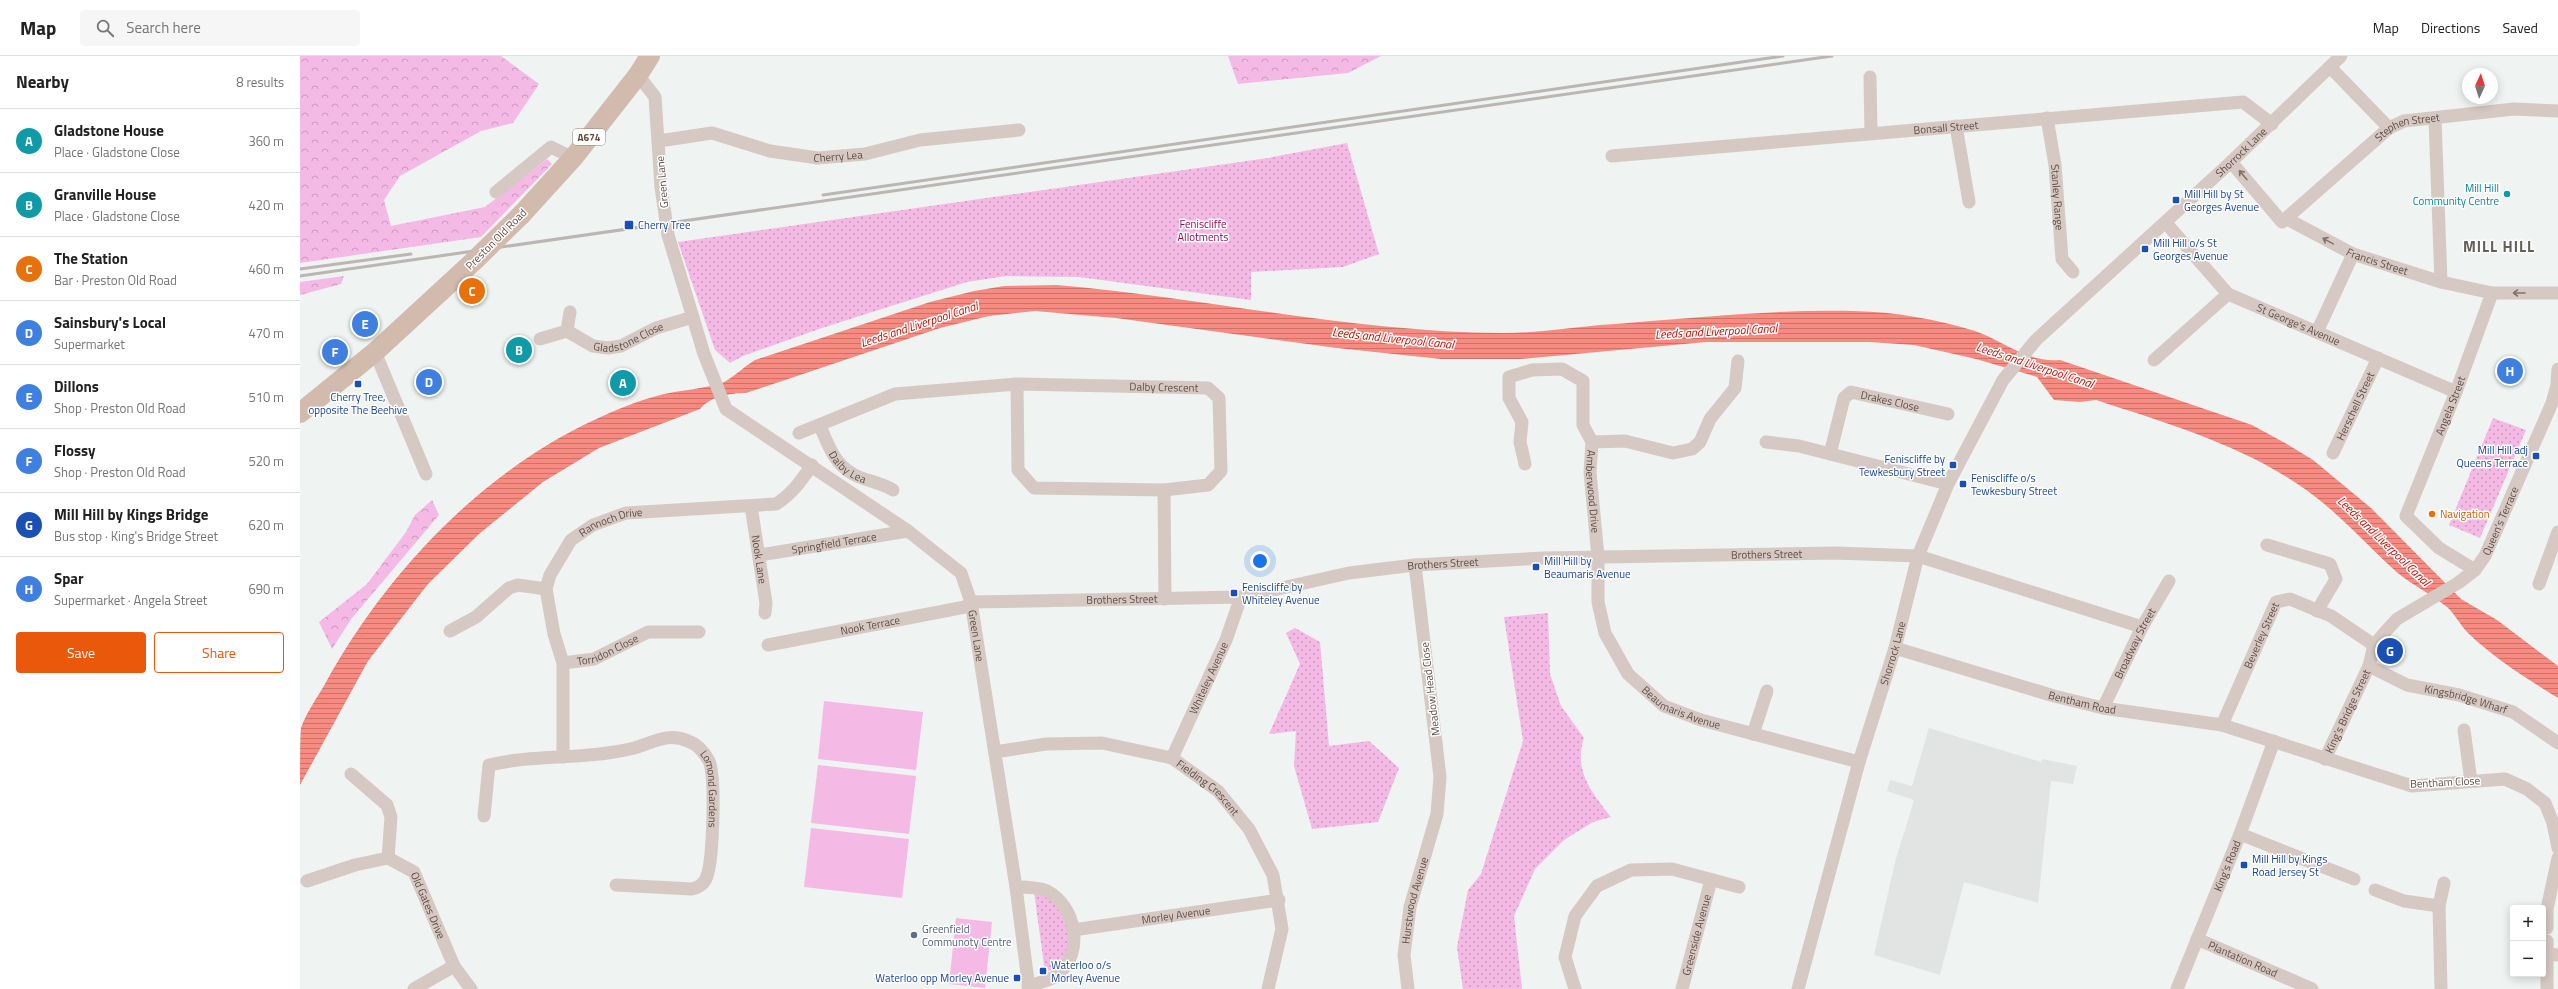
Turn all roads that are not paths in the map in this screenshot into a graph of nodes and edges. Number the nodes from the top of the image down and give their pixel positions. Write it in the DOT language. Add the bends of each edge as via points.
graph roads {
  1 [pos="650,56"];
  2 [pos="2341,56"];
  3 [pos="2330,67"];
  4 [pos="638,75"];
  5 [pos="1870,77"];
  6 [pos="2558,111"];
  7 [pos="2047,118"];
  8 [pos="2435,119"];
  9 [pos="2272,124"];
  10 [pos="1956,126"];
  11 [pos="2389,128"];
  12 [pos="1019,130"];
  13 [pos="1872,133"];
  14 [pos="660,141"];
  15 [pos="1612,156"];
  16 [pos="573,158"];
  17 [pos="2232,162"];
  18 [pos="496,192"];
  19 [pos="1969,202"];
  20 [pos="2287,219"];
  21 [pos="2166,222"];
  22 [pos="2353,254"];
  23 [pos="2074,272"];
  24 [pos="2442,282"];
  25 [pos="2492,293"];
  26 [pos="2558,293"];
  27 [pos="2228,294"];
  28 [pos="570,312"];
  29 [pos="693,317"];
  30 [pos="567,331"];
  31 [pos="2317,332"];
  32 [pos="540,339"];
  33 [pos="375,352"];
  34 [pos="2378,358"];
  35 [pos="2154,360"];
  36 [pos="1738,361"];
  37 [pos="2558,369"];
  38 [pos="1016,384"];
  39 [pos="2456,392"];
  40 [pos="2555,405"];
  41 [pos="300,413"];
  42 [pos="1948,414"];
  43 [pos="820,426"];
  44 [pos="799,433"];
  45 [pos="1592,442"];
  46 [pos="1766,442"];
  47 [pos="2333,453"];
  48 [pos="1830,454"];
  49 [pos="1525,464"];
  50 [pos="812,465"];
  51 [pos="426,474"];
  52 [pos="1948,484"];
  53 [pos="893,490"];
  54 [pos="1164,490"];
  55 [pos="751,506"];
  56 [pos="908,531"];
  57 [pos="2558,532"];
  58 [pos="2267,545"];
  59 [pos="760,555"];
  60 [pos="1918,556"];
  61 [pos="1598,557"];
  62 [pos="1415,565"];
  63 [pos="2474,570"];
  64 [pos="2169,581"];
  65 [pos="2539,584"];
  66 [pos="546,589"];
  67 [pos="1241,597"];
  68 [pos="1165,599"];
  69 [pos="971,602"];
  70 [pos="2317,611"];
  71 [pos="765,613"];
  72 [pos="2142,627"];
  73 [pos="450,631"];
  74 [pos="699,632"];
  75 [pos="768,645"];
  76 [pos="2374,646"];
  77 [pos="1895,648"];
  78 [pos="563,662"];
  79 [pos="2369,666"];
  80 [pos="1767,691"];
  81 [pos="2103,708"];
  82 [pos="2222,725"];
  83 [pos="2464,730"];
  84 [pos="1753,734"];
  85 [pos="2274,740"];
  86 [pos="2558,743"];
  87 [pos="995,752"];
  88 [pos="563,757"];
  89 [pos="1172,758"];
  90 [pos="2325,759"];
  91 [pos="1859,762"];
  92 [pos="351,774"];
  93 [pos="2471,781"];
  94 [pos="1438,814"];
  95 [pos="484,816"];
  96 [pos="2240,834"];
  97 [pos="2558,848"];
  98 [pos="388,858"];
  99 [pos="2558,858"];
  100 [pos="2354,879"];
  101 [pos="1711,880"];
  102 [pos="308,881"];
  103 [pos="2444,883"];
  104 [pos="616,885"];
  105 [pos="1016,887"];
  106 [pos="1739,887"];
  107 [pos="2375,890"];
  108 [pos="1279,900"];
  109 [pos="2439,906"];
  110 [pos="2547,928"];
  111 [pos="1073,930"];
  112 [pos="2196,939"];
  113 [pos="2551,950"];
  114 [pos="454,966"];
  115 [pos="1029,988"];
  116 [pos="414,989"];
  117 [pos="471,989"];
  118 [pos="1268,989"];
  119 [pos="1408,989"];
  120 [pos="1575,989"];
  121 [pos="1682,989"];
  122 [pos="1798,989"];
  123 [pos="2177,989"];
  124 [pos="2312,989"];
  125 [pos="2441,989"];
  126 [pos="2547,989"];
  1 -- 4 [label="main road, Preston Old Road / A674"];
  2 -- 3 [label="street, Shorrock Lane"];
  3 -- 9 [label="street, Shorrock Lane"];
  3 -- 11 [label="street"];
  4 -- 14 [label="street, Green Lane" via="655,97"];
  4 -- 16 [label="main road, Preston Old Road / A674"];
  5 -- 13 [label="street"];
  6 -- 8 [label="street, Stephen Street" via="2514,109"];
  7 -- 9 [label="street, Bonsall Street" via="2243,102"];
  7 -- 10 [label="street, Bonsall Street"];
  7 -- 23 [label="street, Stanley Range" via="2055,165 2062,259"];
  8 -- 11 [label="street, Stephen Street" via="2404,122"];
  8 -- 24 [label="street"];
  9 -- 17 [label="street, Shorrock Lane"];
  10 -- 13 [label="street, Bonsall Street"];
  10 -- 19 [label="street"];
  11 -- 20 [label="street, Stephen Street"];
  12 -- 14 [label="street, Cherry Lea" via="920,140 864,154 818,158 770,151 712,134"];
  13 -- 15 [label="street, Bonsall Street"];
  14 -- 29 [label="street, Green Lane, bridge" via="661,187 668,235"];
  16 -- 18 [label="street" via="551,147"];
  16 -- 33 [label="main road, Preston Old Road / A674, bridge" via="522,214"];
  20 -- 17 [label="street, Francis Street, one-way" via="2282,222"];
  17 -- 21 [label="street, Shorrock Lane"];
  22 -- 20 [label="street, Francis Street, one-way"];
  21 -- 27 [label="street, St George's Avenue"];
  21 -- 52 [label="street, Shorrock Lane" via="2036,340 2003,380"];
  22 -- 24 [label="street, Francis Street"];
  22 -- 31 [label="street"];
  24 -- 25 [label="street, Francis Street"];
  26 -- 25 [label="street, Francis Street, one-way"];
  25 -- 39 [label="street, Angela Street"];
  27 -- 31 [label="street, St George's Avenue"];
  27 -- 35 [label="street"];
  28 -- 30 [label="street"];
  29 -- 30 [label="street, Gladstone Close" via="646,332 620,346 608,348 593,346"];
  29 -- 50 [label="street, Green Lane" via="712,378 726,409"];
  30 -- 32 [label="street"];
  31 -- 34 [label="street, St George's Avenue"];
  33 -- 41 [label="main road, Preston Old Road / A674"];
  33 -- 51 [label="street"];
  34 -- 39 [label="street, St George's Avenue"];
  34 -- 47 [label="street, Herschell Street"];
  36 -- 45 [label="street" via="1735,388 1710,419 1700,442 1692,449 1673,452 1625,441"];
  37 -- 40 [label="street, Queen's Terrace"];
  38 -- 43 [label="street, Dalby Crescent" via="894,394"];
  38 -- 54 [label="street, Dalby Crescent" via="1018,470 1034,488"];
  38 -- 54 [label="street, Dalby Crescent" via="1208,388 1219,398 1221,471 1208,485"];
  39 -- 63 [label="street, Angela Street" via="2406,516 2438,548"];
  40 -- 63 [label="street, Queen's Terrace" via="2486,556"];
  42 -- 48 [label="street, Drakes Close" via="1851,392 1844,398"];
  43 -- 44 [label="street"];
  43 -- 53 [label="street, Dalby Lea" via="835,459 852,474"];
  45 -- 49 [label="street, Amberwood Drive" via="1583,425 1584,381 1562,369 1532,370 1509,377 1509,398 1522,422 1520,442"];
  45 -- 61 [label="street, Amberwood Drive" via="1590,472"];
  46 -- 48 [label="street"];
  48 -- 52 [label="street"];
  50 -- 55 [label="street, Rannoch Drive" via="788,497 776,504"];
  50 -- 56 [label="street, Green Lane"];
  52 -- 60 [label="street, Shorrock Lane"];
  54 -- 68 [label="street"];
  55 -- 59 [label="street, Nook Lane"];
  55 -- 66 [label="street, Rannoch Drive" via="648,510 609,518 571,540 550,575"];
  56 -- 59 [label="street, Springfield Terrace"];
  56 -- 69 [label="street, Green Lane" via="961,573"];
  57 -- 65 [label="street"];
  58 -- 70 [label="street" via="2330,564 2336,579"];
  59 -- 71 [label="street, Nook Lane"];
  60 -- 61 [label="street, Brothers Street" via="1836,553"];
  60 -- 72 [label="street, Brothers Street"];
  60 -- 77 [label="street, Shorrock Lane"];
  61 -- 62 [label="street, Brothers Street"];
  61 -- 84 [label="street, Beaumaris Avenue" via="1598,602 1605,633 1628,674 1664,706 1701,720"];
  62 -- 67 [label="street, Brothers Street" via="1349,573"];
  62 -- 94 [label="street, Meadow Head Close" via="1440,776"];
  63 -- 76 [label="street, King's Bridge Street" via="2422,606 2397,619"];
  64 -- 72 [label="street, Broadway Street"];
  66 -- 73 [label="street" via="518,585 509,588 476,617"];
  66 -- 78 [label="street, Rannoch Drive" via="552,628"];
  67 -- 68 [label="street, Brothers Street"];
  67 -- 89 [label="street, Whiteley Avenue" via="1226,640"];
  68 -- 69 [label="street, Brothers Street"];
  69 -- 75 [label="street, Nook Terrace" via="965,607"];
  69 -- 87 [label="street, Green Lane"];
  70 -- 76 [label="street, Beverley Street" via="2331,616"];
  70 -- 82 [label="street, Beverley Street" via="2290,599 2276,602"];
  72 -- 81 [label="street, Broadway Street"];
  74 -- 78 [label="street, Torridon Close" via="648,632 594,659"];
  76 -- 79 [label="street, King's Bridge Street"];
  77 -- 81 [label="street, Bentham Road" via="2054,696"];
  77 -- 91 [label="street, Shorrock Lane"];
  78 -- 88 [label="street, Rannoch Drive"];
  79 -- 86 [label="street, Kingsbridge Wharf" via="2407,685 2459,695 2513,712"];
  79 -- 90 [label="street, King's Bridge Street"];
  80 -- 84 [label="street"];
  81 -- 82 [label="street, Bentham Road"];
  82 -- 85 [label="street, Bentham Road"];
  83 -- 93 [label="street"];
  84 -- 91 [label="street, Beaumaris Avenue"];
  85 -- 90 [label="street, Bentham Close"];
  85 -- 96 [label="street, King's Road"];
  87 -- 89 [label="street, Fielding Crescent" via="1078,742 1102,743"];
  87 -- 105 [label="street, Green Lane"];
  88 -- 95 [label="street, Lomond Gardens" via="515,759 489,765"];
  88 -- 104 [label="street, Lomond Gardens" via="614,753 673,737 697,746 709,762 712,822 709,870 703,883 692,889"];
  89 -- 108 [label="street, Fielding Crescent" via="1218,791 1249,829 1273,875"];
  90 -- 93 [label="street, Bentham Close" via="2412,786"];
  91 -- 122 [label="street, Shorrock Lane"];
  92 -- 98 [label="street" via="386,805 391,817"];
  93 -- 97 [label="street, Bentham Close" via="2505,779 2527,789 2544,803 2553,823"];
  94 -- 119 [label="street, Hurstwood Avenue" via="1410,907 1404,955"];
  96 -- 100 [label="street"];
  96 -- 112 [label="street, King's Road"];
  98 -- 102 [label="street" via="355,865"];
  98 -- 114 [label="street, Old Gates Drive" via="414,872"];
  99 -- 110 [label="street"];
  101 -- 106 [label="street, Greenside Avenue"];
  101 -- 120 [label="street, Greenside Avenue" via="1672,869 1631,870 1597,886 1575,916 1564,957"];
  101 -- 121 [label="street, Greenside Avenue"];
  103 -- 109 [label="street"];
  105 -- 111 [label="street" via="1045,890 1056,897 1065,905"];
  105 -- 115 [label="street, Green Lane"];
  107 -- 109 [label="street" via="2404,901"];
  108 -- 111 [label="street, Morley Avenue"];
  108 -- 118 [label="street, Fielding Crescent" via="1282,929"];
  109 -- 125 [label="street"];
  111 -- 115 [label="street" via="1073,951 1065,967 1057,976"];
  112 -- 123 [label="street, King's Road"];
  112 -- 124 [label="street, Plantation Road"];
  113 -- 126 [label="street"];
  114 -- 116 [label="street"];
  114 -- 117 [label="street, Old Gates Drive"];
}
